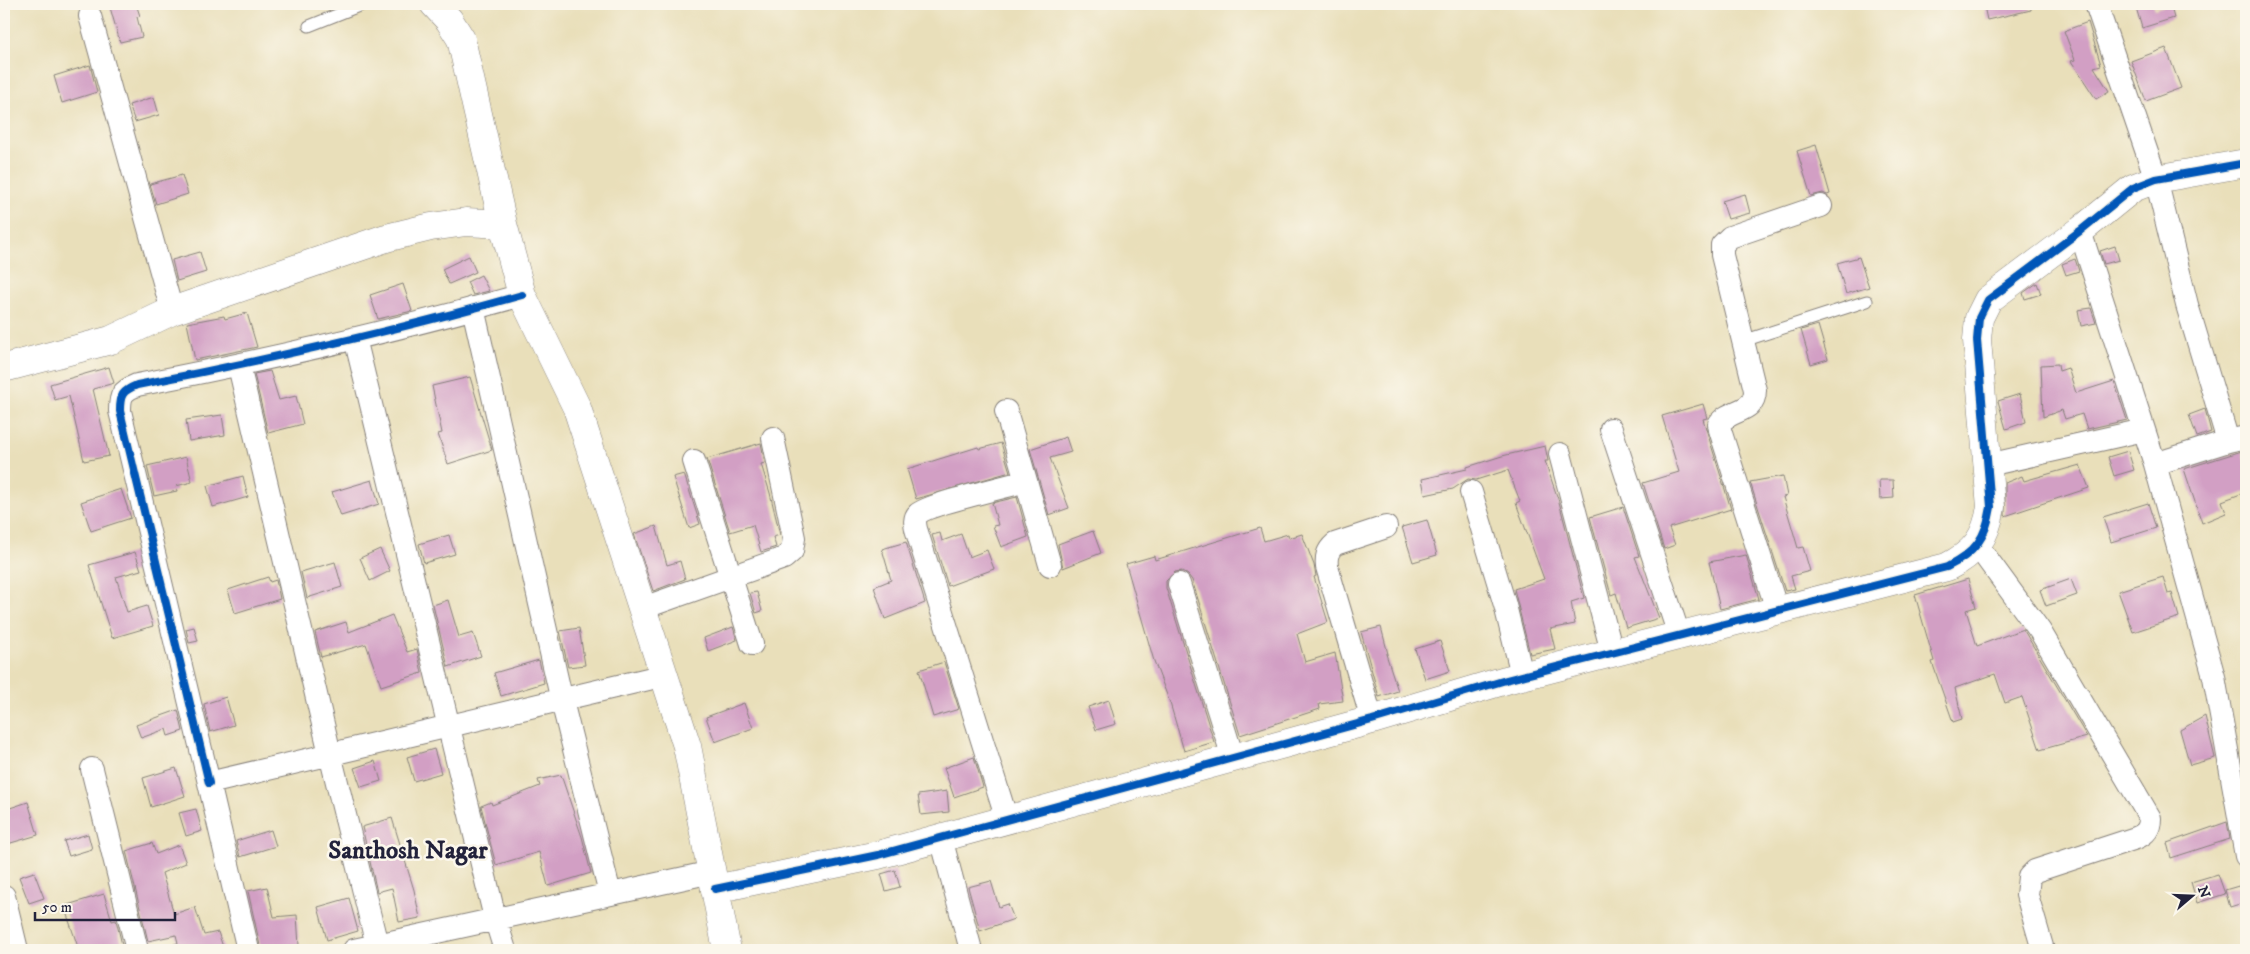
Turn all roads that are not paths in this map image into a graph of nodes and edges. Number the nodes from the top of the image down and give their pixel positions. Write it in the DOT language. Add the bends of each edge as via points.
graph roads {
  1 [pos="364,4"];
  2 [pos="434,4"];
  3 [pos="2096,4"];
  4 [pos="90,16"];
  5 [pos="309,26"];
  6 [pos="2246,163"];
  7 [pos="2156,179"];
  8 [pos="1821,206"];
  9 [pos="503,224"];
  10 [pos="2080,232"];
  11 [pos="517,297"];
  12 [pos="1866,301"];
  13 [pos="480,306"];
  14 [pos="172,311"];
  15 [pos="355,338"];
  16 [pos="1743,341"];
  17 [pos="239,366"];
  18 [pos="4,368"];
  19 [pos="1006,411"];
  20 [pos="1612,429"];
  21 [pos="2144,430"];
  22 [pos="773,438"];
  23 [pos="2237,439"];
  24 [pos="1560,454"];
  25 [pos="694,461"];
  26 [pos="2155,464"];
  27 [pos="1988,465"];
  28 [pos="1026,481"];
  29 [pos="1471,492"];
  30 [pos="1386,527"];
  31 [pos="1977,545"];
  32 [pos="1050,565"];
  33 [pos="731,577"];
  34 [pos="1179,584"];
  35 [pos="643,608"];
  36 [pos="1777,610"];
  37 [pos="1679,636"];
  38 [pos="752,644"];
  39 [pos="1612,652"];
  40 [pos="664,675"];
  41 [pos="1522,675"];
  42 [pos="562,701"];
  43 [pos="1372,720"];
  44 [pos="450,726"];
  45 [pos="2237,752"];
  46 [pos="330,754"];
  47 [pos="1233,758"];
  48 [pos="92,769"];
  49 [pos="209,783"];
  50 [pos="1007,820"];
  51 [pos="942,838"];
  52 [pos="2246,856"];
  53 [pos="714,880"];
  54 [pos="610,894"];
  55 [pos="4,896"];
  56 [pos="495,918"];
  57 [pos="377,945"];
  58 [pos="409,945"];
  59 [pos="17,950"];
  60 [pos="137,950"];
  61 [pos="248,950"];
  62 [pos="354,950"];
  63 [pos="505,950"];
  64 [pos="726,950"];
  65 [pos="971,950"];
  66 [pos="2044,950"];
  1 -- 5 [label="lane"];
  2 -- 9 [label="street" via="461,39"];
  3 -- 7 [label="street"];
  4 -- 14 [label="street"];
  6 -- 7 [label="street"];
  7 -- 10 [label="street" via="2133,188"];
  7 -- 23 [label="street" via="2187,305"];
  8 -- 16 [label="street" via="1730,237 1722,244 1722,256"];
  9 -- 11 [label="street"];
  9 -- 14 [label="street" via="466,222 386,238"];
  10 -- 21 [label="street"];
  10 -- 27 [label="street" via="1988,300 1979,318 1977,340"];
  11 -- 13 [label="street"];
  11 -- 35 [label="street" via="577,408"];
  12 -- 16 [label="lane"];
  13 -- 15 [label="street"];
  13 -- 42 [label="street"];
  14 -- 18 [label="street" via="111,340"];
  15 -- 17 [label="street"];
  15 -- 44 [label="street"];
  16 -- 36 [label="street" via="1755,398 1751,405 1722,419 1719,424"];
  17 -- 46 [label="street"];
  17 -- 49 [label="street" via="137,385 127,389 120,398 120,411"];
  19 -- 28 [label="street"];
  20 -- 37 [label="street"];
  21 -- 26 [label="street"];
  21 -- 27 [label="street"];
  22 -- 33 [label="street" via="794,538 792,551 784,558"];
  23 -- 26 [label="street"];
  24 -- 39 [label="street"];
  25 -- 33 [label="street"];
  26 -- 45 [label="street"];
  27 -- 31 [label="street" via="1991,507 1988,527"];
  28 -- 32 [label="street"];
  28 -- 50 [label="street" via="936,506 918,513 915,518"];
  29 -- 41 [label="street"];
  30 -- 43 [label="street" via="1335,544 1326,557"];
  31 -- 36 [label="street" via="1962,560 1947,567"];
  31 -- 66 [label="street" via="2040,631 2150,818 2146,834 2035,871 2029,877 2027,895"];
  33 -- 35 [label="street"];
  33 -- 38 [label="street"];
  34 -- 47 [label="street"];
  35 -- 40 [label="street"];
  36 -- 37 [label="street"];
  37 -- 39 [label="street"];
  39 -- 41 [label="street"];
  40 -- 42 [label="street"];
  40 -- 53 [label="street" via="687,746"];
  41 -- 43 [label="street"];
  42 -- 44 [label="street"];
  42 -- 54 [label="street"];
  43 -- 47 [label="street"];
  44 -- 46 [label="street"];
  44 -- 56 [label="street"];
  45 -- 52 [label="street"];
  46 -- 49 [label="street"];
  46 -- 57 [label="street"];
  47 -- 50 [label="street"];
  48 -- 60 [label="street"];
  49 -- 61 [label="street"];
  50 -- 51 [label="street"];
  51 -- 53 [label="street" via="878,855"];
  51 -- 65 [label="street"];
  53 -- 54 [label="street"];
  53 -- 64 [label="street"];
  54 -- 56 [label="street"];
  55 -- 59 [label="street"];
  56 -- 58 [label="street"];
  56 -- 63 [label="street"];
  57 -- 58 [label="street"];
  57 -- 62 [label="street"];
}
